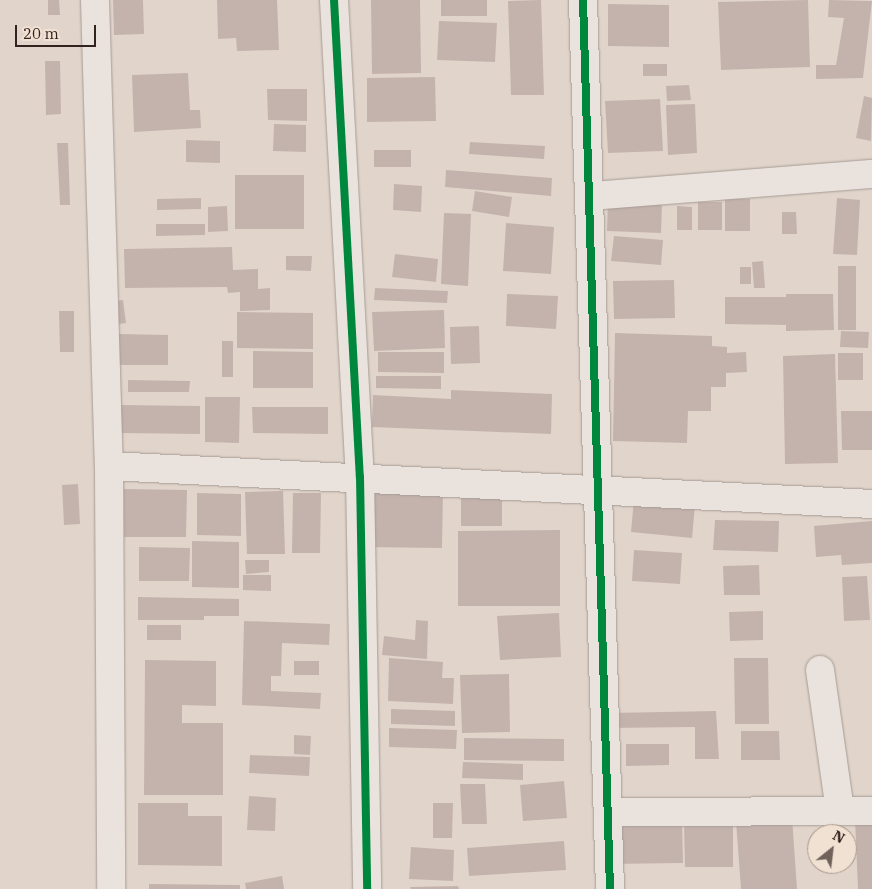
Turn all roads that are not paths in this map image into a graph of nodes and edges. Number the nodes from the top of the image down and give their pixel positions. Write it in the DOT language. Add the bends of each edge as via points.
graph roads {
  1 [pos="95,0"];
  2 [pos="334,0"];
  3 [pos="583,0"];
  4 [pos="872,174"];
  5 [pos="591,196"];
  6 [pos="109,466"];
  7 [pos="360,477"];
  8 [pos="598,490"];
  9 [pos="872,504"];
  10 [pos="820,670"];
  11 [pos="840,811"];
  12 [pos="872,811"];
  13 [pos="608,812"];
  14 [pos="110,889"];
  15 [pos="367,889"];
  16 [pos="610,889"];
  1 -- 6 [label="street"];
  2 -- 7 [label="street"];
  3 -- 5 [label="street"];
  4 -- 5 [label="street"];
  5 -- 8 [label="street"];
  6 -- 7 [label="street"];
  6 -- 14 [label="street"];
  7 -- 8 [label="street"];
  7 -- 15 [label="street"];
  8 -- 9 [label="street"];
  8 -- 13 [label="street"];
  10 -- 11 [label="street"];
  11 -- 12 [label="street"];
  11 -- 13 [label="street"];
  13 -- 16 [label="street"];
}
